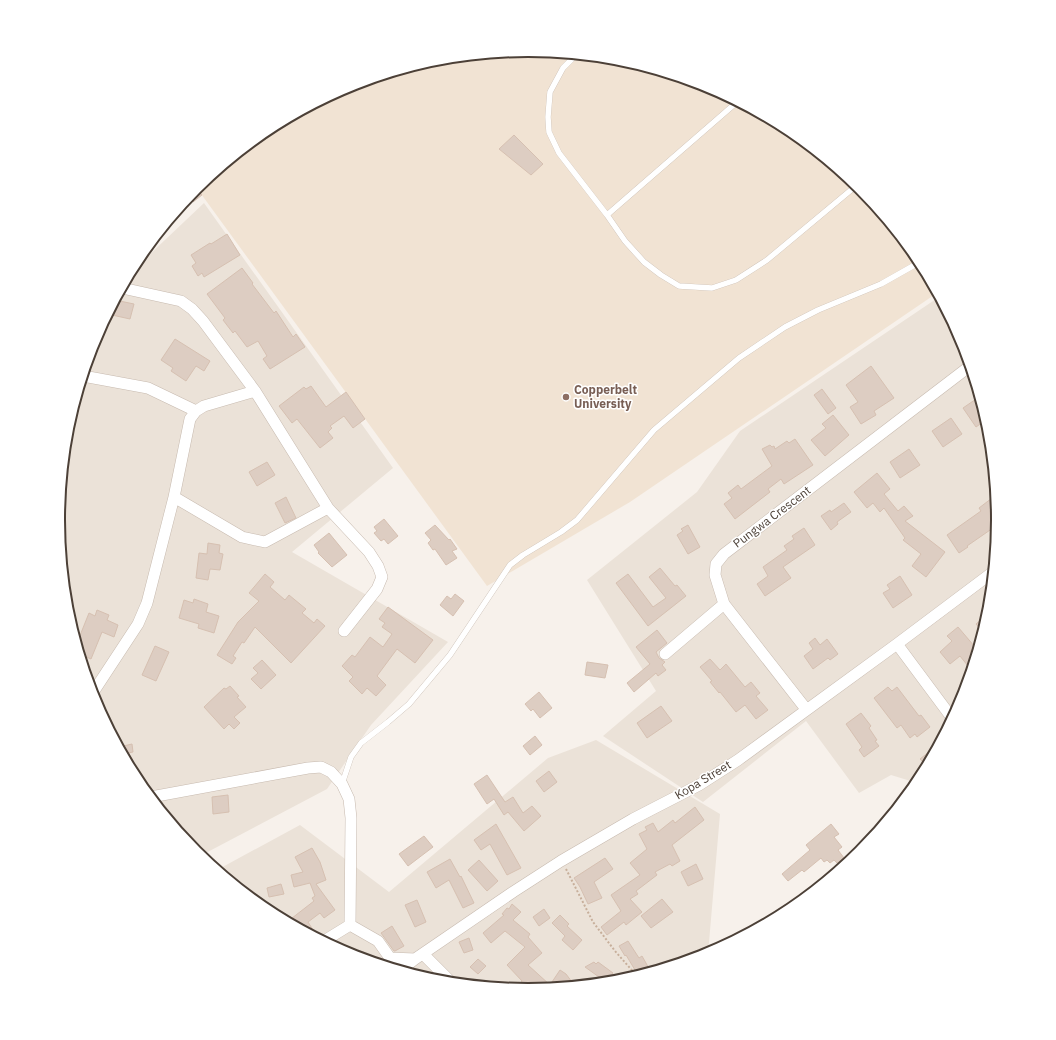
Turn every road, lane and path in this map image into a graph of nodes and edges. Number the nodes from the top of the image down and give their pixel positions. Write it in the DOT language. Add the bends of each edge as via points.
graph roads {
  1 [pos="572,59"];
  2 [pos="733,105"];
  3 [pos="851,190"];
  4 [pos="607,214"];
  5 [pos="914,265"];
  6 [pos="126,289"];
  7 [pos="965,369"];
  8 [pos="88,377"];
  9 [pos="255,391"];
  10 [pos="196,411"];
  11 [pos="174,497"];
  12 [pos="328,508"];
  13 [pos="987,576"];
  14 [pos="724,604"];
  15 [pos="344,631"];
  16 [pos="897,644"];
  17 [pos="665,654"];
  18 [pos="96,687"];
  19 [pos="806,709"];
  20 [pos="948,713"];
  21 [pos="342,784"];
  22 [pos="157,797"];
  23 [pos="561,861"];
  24 [pos="350,925"];
  25 [pos="329,938"];
  26 [pos="419,956"];
  27 [pos="406,966"];
  28 [pos="632,971"];
  29 [pos="442,975"];
  1 -- 4 [label="lane" via="563,68 550,92 549,132 559,153"];
  2 -- 4 [label="lane"];
  3 -- 4 [label="lane" via="767,260 736,280 712,288 679,286 661,275 644,262 625,241"];
  5 -- 21 [label="lane" via="881,284 818,310 785,327 739,358 654,430 577,520 510,565 450,655 409,704 361,743 351,757"];
  6 -- 9 [label="street" via="181,301 192,308"];
  7 -- 14 [label="street, Pungwa Crescent" via="724,554 716,564 715,575"];
  8 -- 10 [label="street" via="148,388"];
  9 -- 10 [label="street" via="204,406"];
  9 -- 12 [label="street"];
  10 -- 11 [label="street" via="190,418"];
  11 -- 12 [label="street" via="242,537 265,542"];
  11 -- 18 [label="street" via="147,603 138,624"];
  12 -- 15 [label="street" via="369,552 382,577"];
  13 -- 16 [label="street, Kopa Street"];
  14 -- 17 [label="street"];
  14 -- 19 [label="street, Pungwa Crescent"];
  16 -- 19 [label="street, Kopa Street"];
  16 -- 20 [label="street"];
  19 -- 23 [label="street, Kopa Street" via="738,760 699,785 633,819"];
  21 -- 22 [label="street" via="331,772 321,767"];
  21 -- 24 [label="street" via="349,799 351,818"];
  23 -- 26 [label="street, Kopa Street"];
  23 -- 28 [label="path" via="593,922"];
  24 -- 25 [label="street"];
  24 -- 26 [label="street" via="378,941 390,958"];
  26 -- 27 [label="street, Kopa Street"];
  26 -- 29 [label="street"];
}
